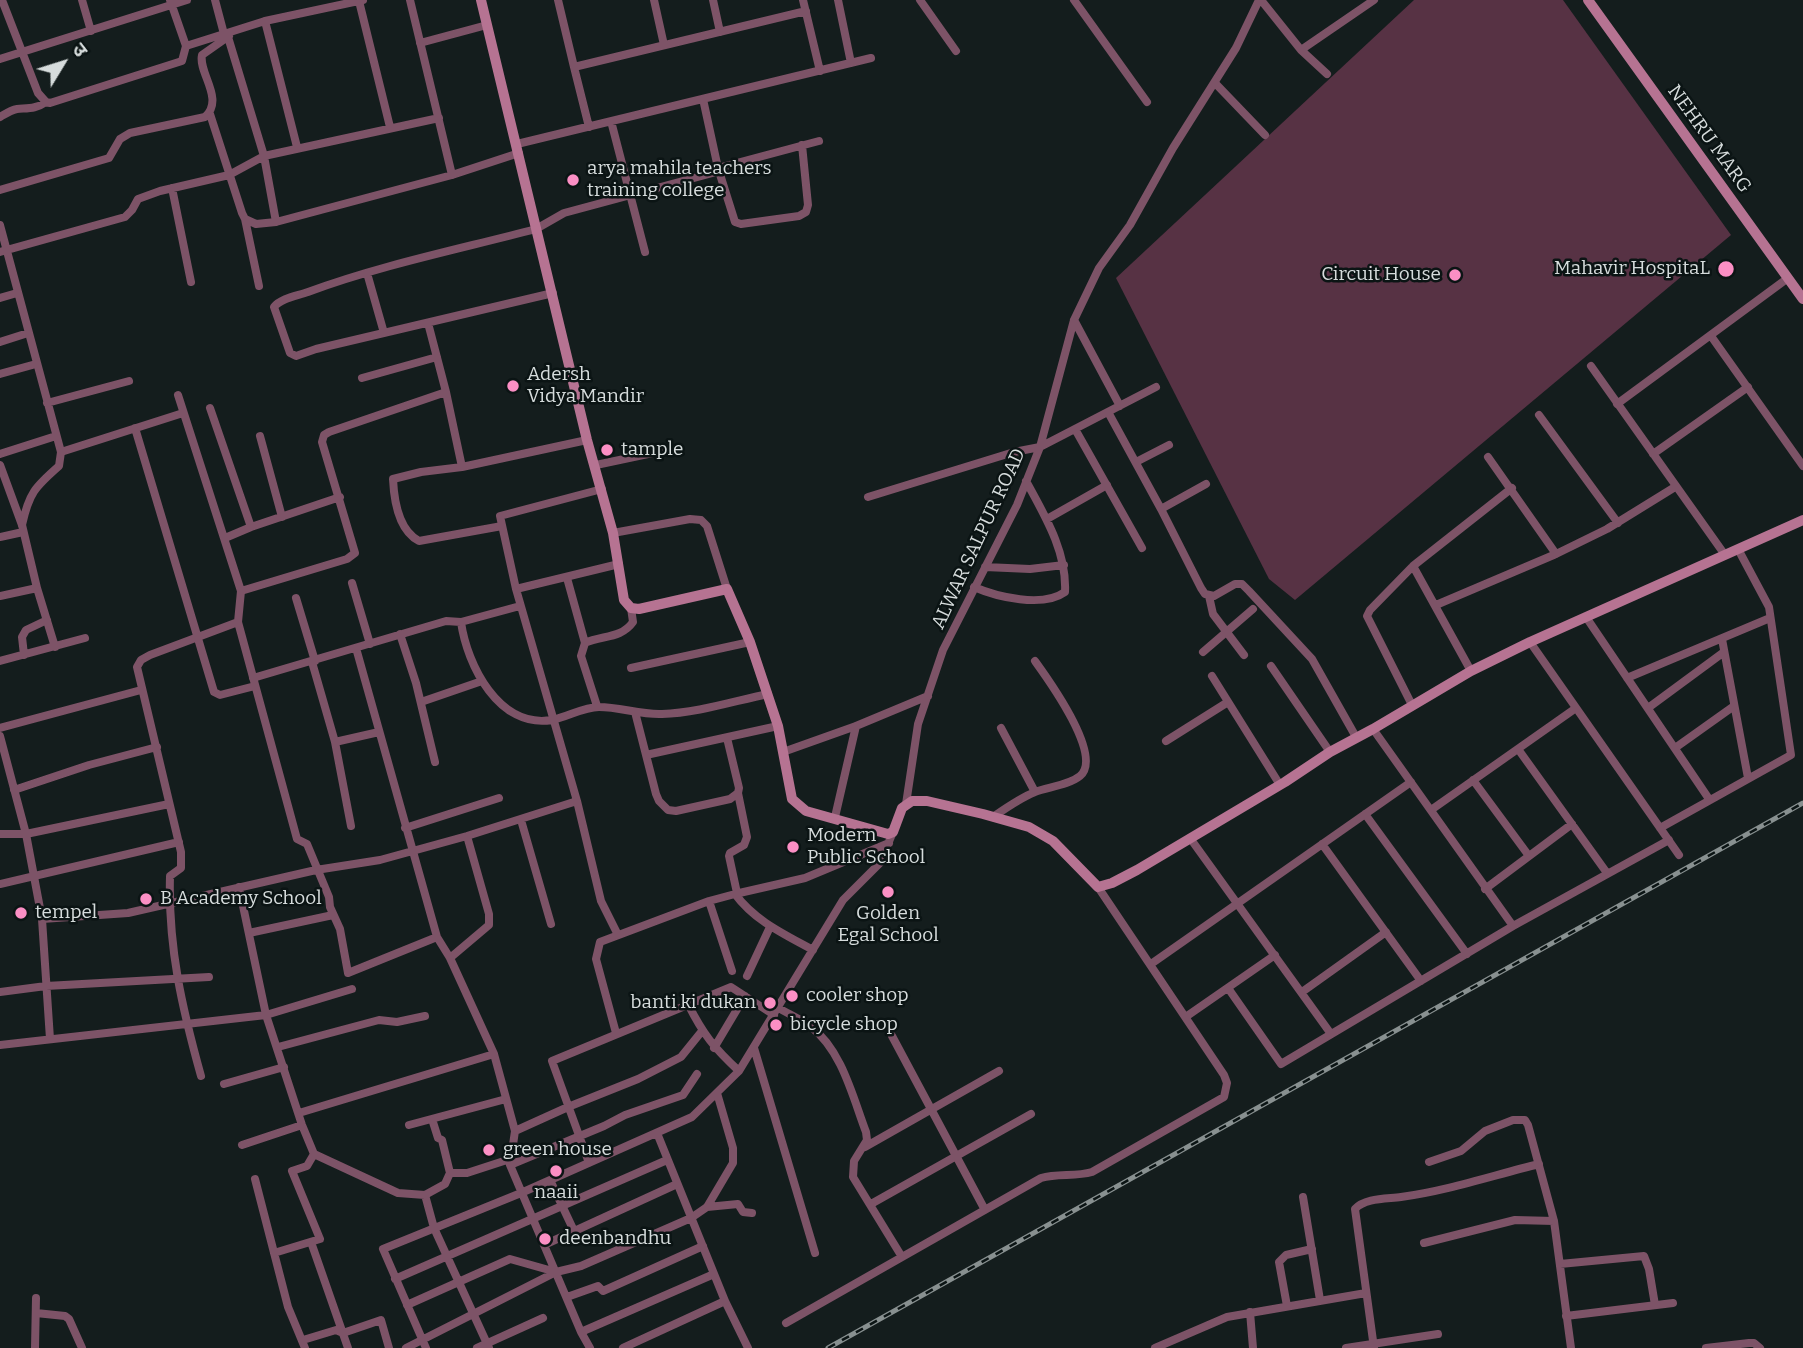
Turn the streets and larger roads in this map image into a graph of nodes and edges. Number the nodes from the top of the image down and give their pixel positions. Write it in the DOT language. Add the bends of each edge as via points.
graph roads {
  1 [pos="2,0"];
  2 [pos="82,0"];
  3 [pos="187,0"];
  4 [pos="215,0"];
  5 [pos="410,0"];
  6 [pos="481,0"];
  7 [pos="558,0"];
  8 [pos="654,0"];
  9 [pos="713,0"];
  10 [pos="803,0"];
  11 [pos="838,0"];
  12 [pos="920,0"];
  13 [pos="1073,0"];
  14 [pos="1260,0"];
  15 [pos="1374,0"];
  16 [pos="1588,0"];
  17 [pos="361,1"];
  18 [pos="171,2"];
  19 [pos="806,11"];
  20 [pos="265,20"];
  21 [pos="487,25"];
  22 [pos="91,31"];
  23 [pos="720,32"];
  24 [pos="226,35"];
  25 [pos="420,43"];
  26 [pos="664,45"];
  27 [pos="186,46"];
  28 [pos="1301,50"];
  29 [pos="956,51"];
  30 [pos="21,52"];
  31 [pos="871,58"];
  32 [pos="0,60"];
  33 [pos="201,60"];
  34 [pos="181,61"];
  35 [pos="851,63"];
  36 [pos="574,67"];
  37 [pos="820,71"];
  38 [pos="1327,74"];
  39 [pos="1215,83"];
  40 [pos="703,99"];
  41 [pos="46,102"];
  42 [pos="1147,102"];
  43 [pos="210,114"];
  44 [pos="0,117"];
  45 [pos="439,118"];
  46 [pos="611,121"];
  47 [pos="390,127"];
  48 [pos="589,127"];
  49 [pos="1265,135"];
  50 [pos="819,141"];
  51 [pos="802,145"];
  52 [pos="297,147"];
  53 [pos="518,149"];
  54 [pos="264,156"];
  55 [pos="719,169"];
  56 [pos="229,175"];
  57 [pos="452,176"];
  58 [pos="172,188"];
  59 [pos="0,190"];
  60 [pos="630,195"];
  61 [pos="245,219"];
  62 [pos="276,222"];
  63 [pos="0,225"];
  64 [pos="537,229"];
  65 [pos="3,251"];
  66 [pos="645,252"];
  67 [pos="367,273"];
  68 [pos="1788,278"];
  69 [pos="191,282"];
  70 [pos="259,286"];
  71 [pos="17,292"];
  72 [pos="553,293"];
  73 [pos="0,298"];
  74 [pos="1803,299"];
  75 [pos="1074,320"];
  76 [pos="428,323"];
  77 [pos="28,333"];
  78 [pos="384,333"];
  79 [pos="1711,336"];
  80 [pos="0,342"];
  81 [pos="437,358"];
  82 [pos="36,364"];
  83 [pos="1591,366"];
  84 [pos="0,374"];
  85 [pos="362,378"];
  86 [pos="129,381"];
  87 [pos="1156,387"];
  88 [pos="1748,387"];
  89 [pos="446,392"];
  90 [pos="178,395"];
  91 [pos="47,403"];
  92 [pos="1617,404"];
  93 [pos="1120,406"];
  94 [pos="210,408"];
  95 [pos="1108,412"];
  96 [pos="183,413"];
  97 [pos="1539,415"];
  98 [pos="135,428"];
  99 [pos="1075,429"];
  100 [pos="57,436"];
  101 [pos="260,436"];
  102 [pos="587,440"];
  103 [pos="1169,445"];
  104 [pos="1040,447"];
  105 [pos="662,451"];
  106 [pos="61,452"];
  107 [pos="0,454"];
  108 [pos="1653,454"];
  109 [pos="1488,457"];
  110 [pos="1136,462"];
  111 [pos="0,465"];
  112 [pos="596,465"];
  113 [pos="1803,466"];
  114 [pos="462,467"];
  115 [pos="1026,481"];
  116 [pos="1206,484"];
  117 [pos="1107,485"];
  118 [pos="1675,487"];
  119 [pos="1512,488"];
  120 [pos="602,489"];
  121 [pos="340,497"];
  122 [pos="868,497"];
  123 [pos="1161,509"];
  124 [pos="282,517"];
  125 [pos="1047,519"];
  126 [pos="1803,520"];
  127 [pos="1618,523"];
  128 [pos="502,526"];
  129 [pos="251,527"];
  130 [pos="22,528"];
  131 [pos="614,533"];
  132 [pos="0,537"];
  133 [pos="225,538"];
  134 [pos="1142,548"];
  135 [pos="1738,548"];
  136 [pos="1556,554"];
  137 [pos="1725,555"];
  138 [pos="620,564"];
  139 [pos="1064,565"];
  140 [pos="1413,566"];
  141 [pos="985,567"];
  142 [pos="567,578"];
  143 [pos="352,583"];
  144 [pos="974,587"];
  145 [pos="37,588"];
  146 [pos="516,589"];
  147 [pos="727,589"];
  148 [pos="241,591"];
  149 [pos="0,596"];
  150 [pos="1209,596"];
  151 [pos="296,598"];
  152 [pos="1436,605"];
  153 [pos="520,606"];
  154 [pos="631,608"];
  155 [pos="1253,609"];
  156 [pos="1586,617"];
  157 [pos="1770,618"];
  158 [pos="47,620"];
  159 [pos="238,622"];
  160 [pos="461,622"];
  161 [pos="1227,631"];
  162 [pos="400,634"];
  163 [pos="85,638"];
  164 [pos="198,638"];
  165 [pos="1721,639"];
  166 [pos="750,642"];
  167 [pos="1530,642"];
  168 [pos="585,643"];
  169 [pos="370,644"];
  170 [pos="55,647"];
  171 [pos="356,649"];
  172 [pos="1724,652"];
  173 [pos="1203,653"];
  174 [pos="24,655"];
  175 [pos="1244,655"];
  176 [pos="0,661"];
  177 [pos="313,661"];
  178 [pos="1035,661"];
  179 [pos="1271,666"];
  180 [pos="631,668"];
  181 [pos="1471,671"];
  182 [pos="1212,676"];
  183 [pos="1628,678"];
  184 [pos="482,681"];
  185 [pos="254,682"];
  186 [pos="141,690"];
  187 [pos="768,694"];
  188 [pos="928,696"];
  189 [pos="421,702"];
  190 [pos="1228,702"];
  191 [pos="1412,705"];
  192 [pos="597,706"];
  193 [pos="1734,706"];
  194 [pos="1576,708"];
  195 [pos="1648,708"];
  196 [pos="635,712"];
  197 [pos="553,720"];
  198 [pos="778,726"];
  199 [pos="856,726"];
  200 [pos="1001,728"];
  201 [pos="0,729"];
  202 [pos="1373,729"];
  203 [pos="379,732"];
  204 [pos="0,736"];
  205 [pos="1356,737"];
  206 [pos="727,738"];
  207 [pos="1167,741"];
  208 [pos="335,742"];
  209 [pos="157,747"];
  210 [pos="1675,748"];
  211 [pos="1518,749"];
  212 [pos="783,752"];
  213 [pos="1330,752"];
  214 [pos="646,755"];
  215 [pos="435,762"];
  216 [pos="1748,778"];
  217 [pos="1473,780"];
  218 [pos="1411,782"];
  219 [pos="1280,785"];
  220 [pos="14,790"];
  221 [pos="1035,792"];
  222 [pos="738,793"];
  223 [pos="499,798"];
  224 [pos="1709,799"];
  225 [pos="576,801"];
  226 [pos="170,804"];
  227 [pos="906,804"];
  228 [pos="1431,810"];
  229 [pos="1365,814"];
  230 [pos="835,817"];
  231 [pos="993,817"];
  232 [pos="521,820"];
  233 [pos="1572,824"];
  234 [pos="351,826"];
  235 [pos="405,828"];
  236 [pos="1660,828"];
  237 [pos="0,834"];
  238 [pos="26,834"];
  239 [pos="467,836"];
  240 [pos="891,838"];
  241 [pos="1190,838"];
  242 [pos="1669,840"];
  243 [pos="179,842"];
  244 [pos="1322,844"];
  245 [pos="412,852"];
  246 [pos="1679,855"];
  247 [pos="1529,856"];
  248 [pos="316,870"];
  249 [pos="1607,873"];
  250 [pos="33,875"];
  251 [pos="0,884"];
  252 [pos="239,887"];
  253 [pos="1098,887"];
  254 [pos="1485,889"];
  255 [pos="736,894"];
  256 [pos="709,901"];
  257 [pos="1238,903"];
  258 [pos="169,905"];
  259 [pos="334,915"];
  260 [pos="42,919"];
  261 [pos="551,924"];
  262 [pos="1513,926"];
  263 [pos="770,927"];
  264 [pos="1386,932"];
  265 [pos="249,933"];
  266 [pos="618,935"];
  267 [pos="437,937"];
  268 [pos="813,950"];
  269 [pos="1467,954"];
  270 [pos="1275,955"];
  271 [pos="450,958"];
  272 [pos="1152,964"];
  273 [pos="732,971"];
  274 [pos="747,976"];
  275 [pos="209,977"];
  276 [pos="176,979"];
  277 [pos="1421,981"];
  278 [pos="46,986"];
  279 [pos="1228,988"];
  280 [pos="352,989"];
  281 [pos="0,992"];
  282 [pos="1302,992"];
  283 [pos="745,996"];
  284 [pos="688,1004"];
  285 [pos="776,1011"];
  286 [pos="266,1015"];
  287 [pos="425,1016"];
  288 [pos="1186,1016"];
  289 [pos="187,1026"];
  290 [pos="702,1031"];
  291 [pos="616,1033"];
  292 [pos="1331,1034"];
  293 [pos="892,1036"];
  294 [pos="50,1039"];
  295 [pos="0,1045"];
  296 [pos="278,1047"];
  297 [pos="714,1048"];
  298 [pos="754,1048"];
  299 [pos="494,1054"];
  300 [pos="284,1067"];
  301 [pos="999,1070"];
  302 [pos="739,1071"];
  303 [pos="697,1074"];
  304 [pos="201,1076"];
  305 [pos="224,1084"];
  306 [pos="717,1093"];
  307 [pos="506,1098"];
  308 [pos="568,1107"];
  309 [pos="931,1110"];
  310 [pos="299,1113"];
  311 [pos="1031,1114"];
  312 [pos="432,1119"];
  313 [pos="302,1125"];
  314 [pos="409,1125"];
  315 [pos="514,1131"];
  316 [pos="657,1133"];
  317 [pos="578,1137"];
  318 [pos="242,1145"];
  319 [pos="863,1148"];
  320 [pos="314,1154"];
  321 [pos="956,1156"];
  322 [pos="667,1160"];
  323 [pos="510,1162"];
  324 [pos="1429,1162"];
  325 [pos="589,1163"];
  326 [pos="1539,1164"];
  327 [pos="450,1173"];
  328 [pos="255,1179"];
  329 [pos="550,1180"];
  330 [pos="677,1184"];
  331 [pos="521,1193"];
  332 [pos="425,1195"];
  333 [pos="1303,1197"];
  334 [pos="871,1204"];
  335 [pos="562,1206"];
  336 [pos="707,1207"];
  337 [pos="985,1210"];
  338 [pos="752,1213"];
  339 [pos="691,1217"];
  340 [pos="532,1219"];
  341 [pos="1554,1221"];
  342 [pos="435,1228"];
  343 [pos="574,1231"];
  344 [pos="311,1242"];
  345 [pos="1424,1243"];
  346 [pos="544,1245"];
  347 [pos="703,1246"];
  348 [pos="1312,1249"];
  349 [pos="274,1253"];
  350 [pos="816,1253"];
  351 [pos="448,1257"];
  352 [pos="902,1257"];
  353 [pos="1560,1264"];
  354 [pos="556,1272"];
  355 [pos="713,1274"];
  356 [pos="395,1279"];
  357 [pos="459,1282"];
  358 [pos="1366,1293"];
  359 [pos="567,1297"];
  360 [pos="36,1298"];
  361 [pos="1320,1300"];
  362 [pos="725,1301"];
  363 [pos="1673,1303"];
  364 [pos="1654,1305"];
  365 [pos="407,1306"];
  366 [pos="1287,1306"];
  367 [pos="1250,1312"];
  368 [pos="36,1313"];
  369 [pos="473,1314"];
  370 [pos="1566,1316"];
  371 [pos="543,1318"];
  372 [pos="786,1323"];
  373 [pos="581,1332"];
  374 [pos="343,1333"];
  375 [pos="1438,1334"];
  376 [pos="304,1344"];
  377 [pos="424,1345"];
  378 [pos="488,1346"];
  379 [pos="1374,1346"];
  380 [pos="35,1348"];
  381 [pos="82,1348"];
  382 [pos="348,1348"];
  383 [pos="389,1348"];
  384 [pos="406,1348"];
  385 [pos="477,1348"];
  386 [pos="590,1348"];
  387 [pos="623,1348"];
  388 [pos="748,1348"];
  389 [pos="1155,1348"];
  390 [pos="1253,1348"];
  391 [pos="1346,1348"];
  392 [pos="1572,1348"];
  393 [pos="1706,1348"];
  394 [pos="1760,1348"];
  1 -- 30 [label="street"];
  2 -- 22 [label="street"];
  3 -- 18 [label="street"];
  4 -- 24 [label="street"];
  5 -- 25 [label="street"];
  6 -- 21 [label="street"];
  7 -- 36 [label="street"];
  8 -- 26 [label="street"];
  9 -- 23 [label="street"];
  10 -- 19 [label="street"];
  11 -- 35 [label="street"];
  12 -- 29 [label="street"];
  13 -- 42 [label="street"];
  14 -- 28 [label="street"];
  14 -- 39 [label="street, ALWAR SALPUR ROAD"];
  15 -- 28 [label="street"];
  16 -- 68 [label="street, NEHRU MARG"];
  17 -- 20 [label="street"];
  17 -- 47 [label="street"];
  18 -- 22 [label="street"];
  18 -- 27 [label="street"];
  19 -- 23 [label="street"];
  19 -- 37 [label="street"];
  20 -- 24 [label="street"];
  20 -- 52 [label="street"];
  21 -- 25 [label="street"];
  21 -- 53 [label="street"];
  22 -- 30 [label="street"];
  23 -- 26 [label="street"];
  24 -- 27 [label="street"];
  24 -- 33 [label="street"];
  24 -- 54 [label="street"];
  25 -- 45 [label="street"];
  26 -- 36 [label="street"];
  27 -- 34 [label="street"];
  28 -- 38 [label="street"];
  30 -- 32 [label="street"];
  30 -- 41 [label="street"];
  31 -- 35 [label="street"];
  33 -- 34 [label="street"];
  33 -- 43 [label="street" via="209,80"];
  34 -- 41 [label="street"];
  35 -- 37 [label="street"];
  36 -- 48 [label="street"];
  37 -- 40 [label="street"];
  39 -- 49 [label="street"];
  39 -- 75 [label="street, ALWAR SALPUR ROAD" via="1099,268"];
  40 -- 46 [label="street"];
  40 -- 55 [label="street"];
  41 -- 44 [label="street"];
  43 -- 56 [label="street"];
  43 -- 59 [label="street" via="201,120 130,133 120,139 109,158"];
  45 -- 47 [label="street"];
  45 -- 57 [label="street"];
  46 -- 48 [label="street"];
  46 -- 60 [label="street"];
  47 -- 52 [label="street"];
  48 -- 53 [label="street"];
  50 -- 51 [label="street"];
  51 -- 55 [label="street"];
  51 -- 55 [label="street" via="808,205 799,216 735,222"];
  52 -- 54 [label="street"];
  53 -- 57 [label="street"];
  53 -- 64 [label="street"];
  54 -- 56 [label="street"];
  54 -- 62 [label="street"];
  55 -- 60 [label="street"];
  56 -- 58 [label="street"];
  56 -- 61 [label="street"];
  57 -- 62 [label="street"];
  58 -- 65 [label="street" via="138,199 125,217"];
  58 -- 69 [label="street"];
  60 -- 64 [label="street" via="564,213"];
  60 -- 66 [label="street"];
  61 -- 62 [label="street" via="256,224"];
  61 -- 70 [label="street"];
  63 -- 65 [label="street"];
  64 -- 67 [label="street"];
  64 -- 72 [label="street"];
  65 -- 71 [label="street"];
  67 -- 78 [label="street"];
  67 -- 78 [label="street" via="286,299 274,310 290,353 296,356"];
  68 -- 74 [label="street, NEHRU MARG"];
  68 -- 79 [label="street"];
  71 -- 73 [label="street"];
  71 -- 77 [label="street"];
  72 -- 76 [label="street"];
  72 -- 102 [label="street"];
  75 -- 93 [label="street"];
  75 -- 104 [label="street, ALWAR SALPUR ROAD"];
  76 -- 78 [label="street"];
  76 -- 81 [label="street"];
  77 -- 80 [label="street"];
  77 -- 82 [label="street"];
  79 -- 88 [label="street"];
  79 -- 92 [label="street"];
  81 -- 85 [label="street"];
  81 -- 89 [label="street"];
  82 -- 84 [label="street"];
  82 -- 91 [label="street"];
  83 -- 92 [label="street"];
  86 -- 91 [label="street"];
  87 -- 93 [label="street"];
  88 -- 108 [label="street"];
  88 -- 113 [label="street"];
  89 -- 114 [label="street"];
  89 -- 121 [label="street" via="324,435 322,442"];
  90 -- 96 [label="street"];
  91 -- 100 [label="street"];
  92 -- 108 [label="street"];
  93 -- 95 [label="street"];
  94 -- 129 [label="street"];
  95 -- 99 [label="street"];
  95 -- 110 [label="street"];
  96 -- 98 [label="street"];
  96 -- 133 [label="street"];
  97 -- 127 [label="street"];
  98 -- 106 [label="street"];
  98 -- 164 [label="street"];
  99 -- 104 [label="street"];
  99 -- 117 [label="street"];
  100 -- 106 [label="street"];
  100 -- 107 [label="street"];
  101 -- 124 [label="street"];
  102 -- 112 [label="street"];
  102 -- 114 [label="street"];
  103 -- 110 [label="street"];
  104 -- 115 [label="street, ALWAR SALPUR ROAD"];
  104 -- 122 [label="street"];
  105 -- 112 [label="street"];
  106 -- 130 [label="street" via="59,466 27,499"];
  108 -- 118 [label="street"];
  109 -- 119 [label="street"];
  110 -- 123 [label="street"];
  111 -- 130 [label="street"];
  112 -- 120 [label="street"];
  114 -- 128 [label="street" via="393,479 398,511 408,533 425,541"];
  115 -- 125 [label="street"];
  115 -- 141 [label="street, ALWAR SALPUR ROAD"];
  116 -- 123 [label="street"];
  117 -- 125 [label="street"];
  117 -- 134 [label="street"];
  118 -- 127 [label="street"];
  118 -- 137 [label="street"];
  119 -- 136 [label="street"];
  119 -- 140 [label="street"];
  120 -- 128 [label="street" via="500,516"];
  120 -- 131 [label="street"];
  121 -- 124 [label="street"];
  121 -- 148 [label="street" via="355,553"];
  123 -- 150 [label="street"];
  124 -- 129 [label="street"];
  125 -- 139 [label="street"];
  126 -- 135 [label="street"];
  127 -- 136 [label="street"];
  128 -- 146 [label="street"];
  129 -- 133 [label="street"];
  130 -- 132 [label="street"];
  130 -- 145 [label="street"];
  131 -- 138 [label="street"];
  131 -- 147 [label="street" via="701,520"];
  133 -- 148 [label="street"];
  135 -- 137 [label="street"];
  135 -- 157 [label="street" via="1769,607"];
  136 -- 152 [label="street"];
  137 -- 156 [label="street"];
  138 -- 142 [label="street"];
  138 -- 154 [label="street" via="624,600"];
  139 -- 141 [label="street"];
  139 -- 144 [label="street" via="1065,593 1059,597 1006,598"];
  140 -- 152 [label="street"];
  140 -- 191 [label="street" via="1367,616"];
  141 -- 144 [label="street, ALWAR SALPUR ROAD"];
  142 -- 146 [label="street"];
  142 -- 168 [label="street"];
  143 -- 169 [label="street"];
  144 -- 188 [label="street, ALWAR SALPUR ROAD" via="943,650"];
  145 -- 149 [label="street"];
  145 -- 158 [label="street"];
  146 -- 153 [label="street"];
  147 -- 154 [label="street"];
  147 -- 166 [label="street"];
  148 -- 159 [label="street"];
  150 -- 161 [label="street" via="1211,609"];
  150 -- 205 [label="street" via="1235,584 1249,591 1312,659"];
  151 -- 177 [label="street"];
  152 -- 181 [label="street"];
  153 -- 160 [label="street"];
  153 -- 197 [label="street"];
  154 -- 168 [label="street" via="633,622 628,629"];
  155 -- 161 [label="street"];
  156 -- 167 [label="street"];
  156 -- 183 [label="street"];
  157 -- 165 [label="street"];
  157 -- 216 [label="street" via="1791,755"];
  158 -- 170 [label="street"];
  158 -- 174 [label="street" via="26,630"];
  159 -- 164 [label="street"];
  159 -- 185 [label="street"];
  160 -- 162 [label="street" via="446,621"];
  160 -- 184 [label="street"];
  161 -- 173 [label="street"];
  161 -- 175 [label="street"];
  162 -- 169 [label="street"];
  162 -- 189 [label="street"];
  163 -- 170 [label="street"];
  164 -- 185 [label="street" via="216,694"];
  164 -- 186 [label="street" via="141,660 137,667"];
  165 -- 172 [label="street"];
  165 -- 183 [label="street"];
  166 -- 180 [label="street"];
  166 -- 187 [label="street"];
  167 -- 181 [label="street"];
  167 -- 194 [label="street"];
  168 -- 192 [label="street" via="582,656"];
  169 -- 171 [label="street"];
  170 -- 174 [label="street"];
  171 -- 177 [label="street"];
  171 -- 203 [label="street"];
  172 -- 193 [label="street"];
  172 -- 195 [label="street"];
  174 -- 176 [label="street"];
  177 -- 185 [label="street"];
  177 -- 208 [label="street"];
  178 -- 221 [label="street" via="1073,720 1086,768 1074,779"];
  179 -- 213 [label="street"];
  181 -- 191 [label="street"];
  182 -- 190 [label="street"];
  183 -- 195 [label="street"];
  184 -- 189 [label="street"];
  184 -- 197 [label="street" via="510,713 535,721"];
  185 -- 248 [label="street" via="297,839 307,844"];
  186 -- 201 [label="street"];
  186 -- 209 [label="street"];
  187 -- 196 [label="street" via="663,714"];
  187 -- 198 [label="street"];
  188 -- 199 [label="street"];
  188 -- 227 [label="street, ALWAR SALPUR ROAD" via="918,724"];
  189 -- 215 [label="street"];
  190 -- 207 [label="street"];
  190 -- 219 [label="street"];
  191 -- 202 [label="street"];
  192 -- 196 [label="street"];
  192 -- 197 [label="street"];
  193 -- 210 [label="street"];
  193 -- 216 [label="street"];
  194 -- 211 [label="street"];
  194 -- 236 [label="street"];
  195 -- 210 [label="street"];
  196 -- 214 [label="street"];
  197 -- 225 [label="street"];
  198 -- 206 [label="street"];
  198 -- 212 [label="street"];
  199 -- 212 [label="street"];
  199 -- 230 [label="street"];
  200 -- 221 [label="street"];
  202 -- 205 [label="street"];
  202 -- 218 [label="street"];
  203 -- 208 [label="street"];
  203 -- 235 [label="street"];
  204 -- 220 [label="street"];
  205 -- 213 [label="street"];
  206 -- 214 [label="street"];
  206 -- 222 [label="street"];
  208 -- 234 [label="street"];
  209 -- 220 [label="street"];
  209 -- 226 [label="street"];
  210 -- 224 [label="street"];
  211 -- 217 [label="street"];
  211 -- 233 [label="street"];
  212 -- 230 [label="street" via="792,799 806,811"];
  213 -- 219 [label="street"];
  214 -- 222 [label="street" via="659,801 668,810 730,799"];
  216 -- 224 [label="street"];
  217 -- 228 [label="street"];
  217 -- 247 [label="street"];
  218 -- 228 [label="street"];
  218 -- 229 [label="street"];
  219 -- 241 [label="street"];
  220 -- 238 [label="street"];
  221 -- 231 [label="street"];
  222 -- 255 [label="street" via="747,837 729,856"];
  223 -- 235 [label="street"];
  224 -- 236 [label="street"];
  225 -- 232 [label="street"];
  225 -- 266 [label="street" via="601,901"];
  226 -- 238 [label="street"];
  226 -- 243 [label="street"];
  227 -- 231 [label="street" via="927,801"];
  227 -- 240 [label="street"];
  228 -- 254 [label="street"];
  229 -- 244 [label="street"];
  229 -- 269 [label="street"];
  230 -- 240 [label="street"];
  231 -- 253 [label="street" via="1029,827 1053,841"];
  232 -- 239 [label="street"];
  232 -- 261 [label="street"];
  233 -- 247 [label="street"];
  233 -- 249 [label="street"];
  235 -- 245 [label="street"];
  236 -- 242 [label="street"];
  237 -- 238 [label="street"];
  238 -- 250 [label="street"];
  239 -- 245 [label="street"];
  239 -- 271 [label="street" via="489,925"];
  240 -- 255 [label="street" via="804,878"];
  240 -- 268 [label="street" via="880,863 843,900"];
  241 -- 253 [label="street"];
  241 -- 257 [label="street"];
  242 -- 246 [label="street"];
  242 -- 249 [label="street"];
  243 -- 250 [label="street"];
  243 -- 258 [label="street" via="181,867 170,876"];
  244 -- 257 [label="street"];
  244 -- 264 [label="street"];
  245 -- 248 [label="street"];
  245 -- 267 [label="street"];
  247 -- 254 [label="street"];
  248 -- 252 [label="street"];
  248 -- 259 [label="street"];
  249 -- 262 [label="street"];
  250 -- 251 [label="street"];
  250 -- 260 [label="street"];
  252 -- 258 [label="street"];
  252 -- 265 [label="street"];
  253 -- 272 [label="street"];
  254 -- 262 [label="street"];
  255 -- 256 [label="street"];
  255 -- 263 [label="street" via="750,913"];
  256 -- 266 [label="street"];
  256 -- 273 [label="street"];
  257 -- 270 [label="street"];
  257 -- 272 [label="street"];
  258 -- 260 [label="street"];
  258 -- 276 [label="street"];
  259 -- 265 [label="street"];
  259 -- 267 [label="street" via="348,973"];
  260 -- 278 [label="street"];
  262 -- 269 [label="street"];
  263 -- 268 [label="street"];
  263 -- 274 [label="street"];
  264 -- 277 [label="street"];
  264 -- 282 [label="street"];
  265 -- 286 [label="street"];
  266 -- 291 [label="street" via="600,942 596,959"];
  267 -- 271 [label="street"];
  268 -- 285 [label="street"];
  269 -- 277 [label="street"];
  270 -- 279 [label="street"];
  270 -- 282 [label="street"];
  271 -- 299 [label="street"];
  272 -- 288 [label="street"];
  275 -- 276 [label="street"];
  276 -- 278 [label="street"];
  276 -- 289 [label="street"];
  277 -- 292 [label="street"];
  278 -- 281 [label="street"];
  278 -- 294 [label="street"];
  279 -- 288 [label="street"];
  279 -- 292 [label="street" via="1281,1064"];
  280 -- 286 [label="street"];
  282 -- 292 [label="street"];
  283 -- 284 [label="street" via="731,987"];
  283 -- 285 [label="street"];
  283 -- 297 [label="street"];
  284 -- 290 [label="street"];
  284 -- 291 [label="street"];
  285 -- 298 [label="street"];
  285 -- 319 [label="street" via="810,1027 832,1052 866,1132"];
  286 -- 289 [label="street"];
  286 -- 296 [label="street"];
  287 -- 296 [label="street" via="397,1022 379,1020"];
  288 -- 337 [label="street" via="1224,1075 1224,1097 1093,1172 1041,1178"];
  289 -- 294 [label="street"];
  289 -- 304 [label="street"];
  290 -- 297 [label="street"];
  290 -- 308 [label="street" via="681,1056"];
  291 -- 308 [label="street" via="552,1061"];
  293 -- 309 [label="street"];
  294 -- 295 [label="street"];
  296 -- 300 [label="street"];
  297 -- 302 [label="street"];
  298 -- 302 [label="street"];
  298 -- 350 [label="street"];
  299 -- 307 [label="street"];
  299 -- 310 [label="street"];
  300 -- 305 [label="street"];
  300 -- 310 [label="street"];
  301 -- 309 [label="street"];
  302 -- 306 [label="street"];
  303 -- 317 [label="street" via="683,1095"];
  306 -- 316 [label="street" via="692,1117"];
  306 -- 336 [label="street" via="733,1163"];
  307 -- 312 [label="street"];
  307 -- 315 [label="street"];
  308 -- 315 [label="street"];
  308 -- 317 [label="street"];
  309 -- 319 [label="street"];
  309 -- 321 [label="street"];
  310 -- 313 [label="street"];
  311 -- 321 [label="street"];
  312 -- 314 [label="street"];
  312 -- 327 [label="street" via="438,1138 443,1140"];
  313 -- 318 [label="street"];
  313 -- 320 [label="street"];
  315 -- 323 [label="street"];
  316 -- 322 [label="street"];
  316 -- 325 [label="street"];
  317 -- 323 [label="street"];
  317 -- 325 [label="street"];
  319 -- 334 [label="street" via="854,1161 853,1177"];
  320 -- 332 [label="street" via="398,1193"];
  320 -- 344 [label="street" via="307,1166 292,1171 320,1239"];
  321 -- 334 [label="street"];
  321 -- 337 [label="street"];
  322 -- 330 [label="street"];
  322 -- 335 [label="street"];
  323 -- 327 [label="street"];
  323 -- 331 [label="street"];
  324 -- 326 [label="street" via="1461,1151 1478,1135 1520,1119 1528,1125"];
  325 -- 329 [label="street"];
  326 -- 341 [label="street"];
  326 -- 358 [label="street" via="1360,1204 1354,1216"];
  327 -- 332 [label="street" via="445,1184"];
  328 -- 349 [label="street"];
  329 -- 331 [label="street"];
  329 -- 335 [label="street"];
  330 -- 339 [label="street"];
  330 -- 343 [label="street"];
  331 -- 340 [label="street"];
  331 -- 342 [label="street"];
  332 -- 342 [label="street"];
  333 -- 348 [label="street"];
  334 -- 352 [label="street"];
  335 -- 340 [label="street"];
  335 -- 343 [label="street"];
  336 -- 338 [label="street" via="737,1204 743,1212"];
  336 -- 339 [label="street"];
  337 -- 352 [label="street"];
  339 -- 347 [label="street"];
  339 -- 354 [label="street" via="581,1266"];
  340 -- 346 [label="street"];
  340 -- 351 [label="street"];
  341 -- 345 [label="street" via="1515,1220"];
  341 -- 353 [label="street"];
  342 -- 351 [label="street"];
  342 -- 356 [label="street" via="383,1249"];
  343 -- 346 [label="street"];
  344 -- 349 [label="street"];
  344 -- 374 [label="street"];
  346 -- 354 [label="street"];
  347 -- 355 [label="street"];
  347 -- 359 [label="street" via="603,1291 598,1286"];
  348 -- 361 [label="street"];
  348 -- 366 [label="street" via="1286,1255 1279,1262"];
  349 -- 376 [label="street"];
  351 -- 356 [label="street"];
  351 -- 357 [label="street"];
  352 -- 372 [label="street"];
  353 -- 364 [label="street" via="1644,1256"];
  353 -- 370 [label="street"];
  354 -- 357 [label="street" via="510,1259"];
  354 -- 359 [label="street"];
  354 -- 369 [label="street"];
  355 -- 362 [label="street"];
  355 -- 373 [label="street"];
  356 -- 365 [label="street"];
  357 -- 365 [label="street"];
  357 -- 369 [label="street"];
  358 -- 361 [label="street"];
  358 -- 379 [label="street"];
  359 -- 373 [label="street"];
  360 -- 368 [label="street"];
  361 -- 366 [label="street"];
  362 -- 387 [label="street"];
  362 -- 388 [label="street"];
  363 -- 364 [label="street"];
  364 -- 370 [label="street"];
  365 -- 377 [label="street"];
  366 -- 367 [label="street"];
  367 -- 389 [label="street"];
  367 -- 390 [label="street"];
  368 -- 380 [label="street"];
  368 -- 381 [label="street" via="69,1318"];
  369 -- 377 [label="street"];
  369 -- 378 [label="street"];
  370 -- 392 [label="street"];
  371 -- 378 [label="street"];
  373 -- 386 [label="street"];
  374 -- 376 [label="street" via="336,1330"];
  374 -- 382 [label="street"];
  374 -- 383 [label="street" via="381,1320"];
  375 -- 379 [label="street"];
  377 -- 384 [label="street"];
  378 -- 385 [label="street"];
  379 -- 391 [label="street"];
  393 -- 394 [label="street" via="1749,1343"];
}
